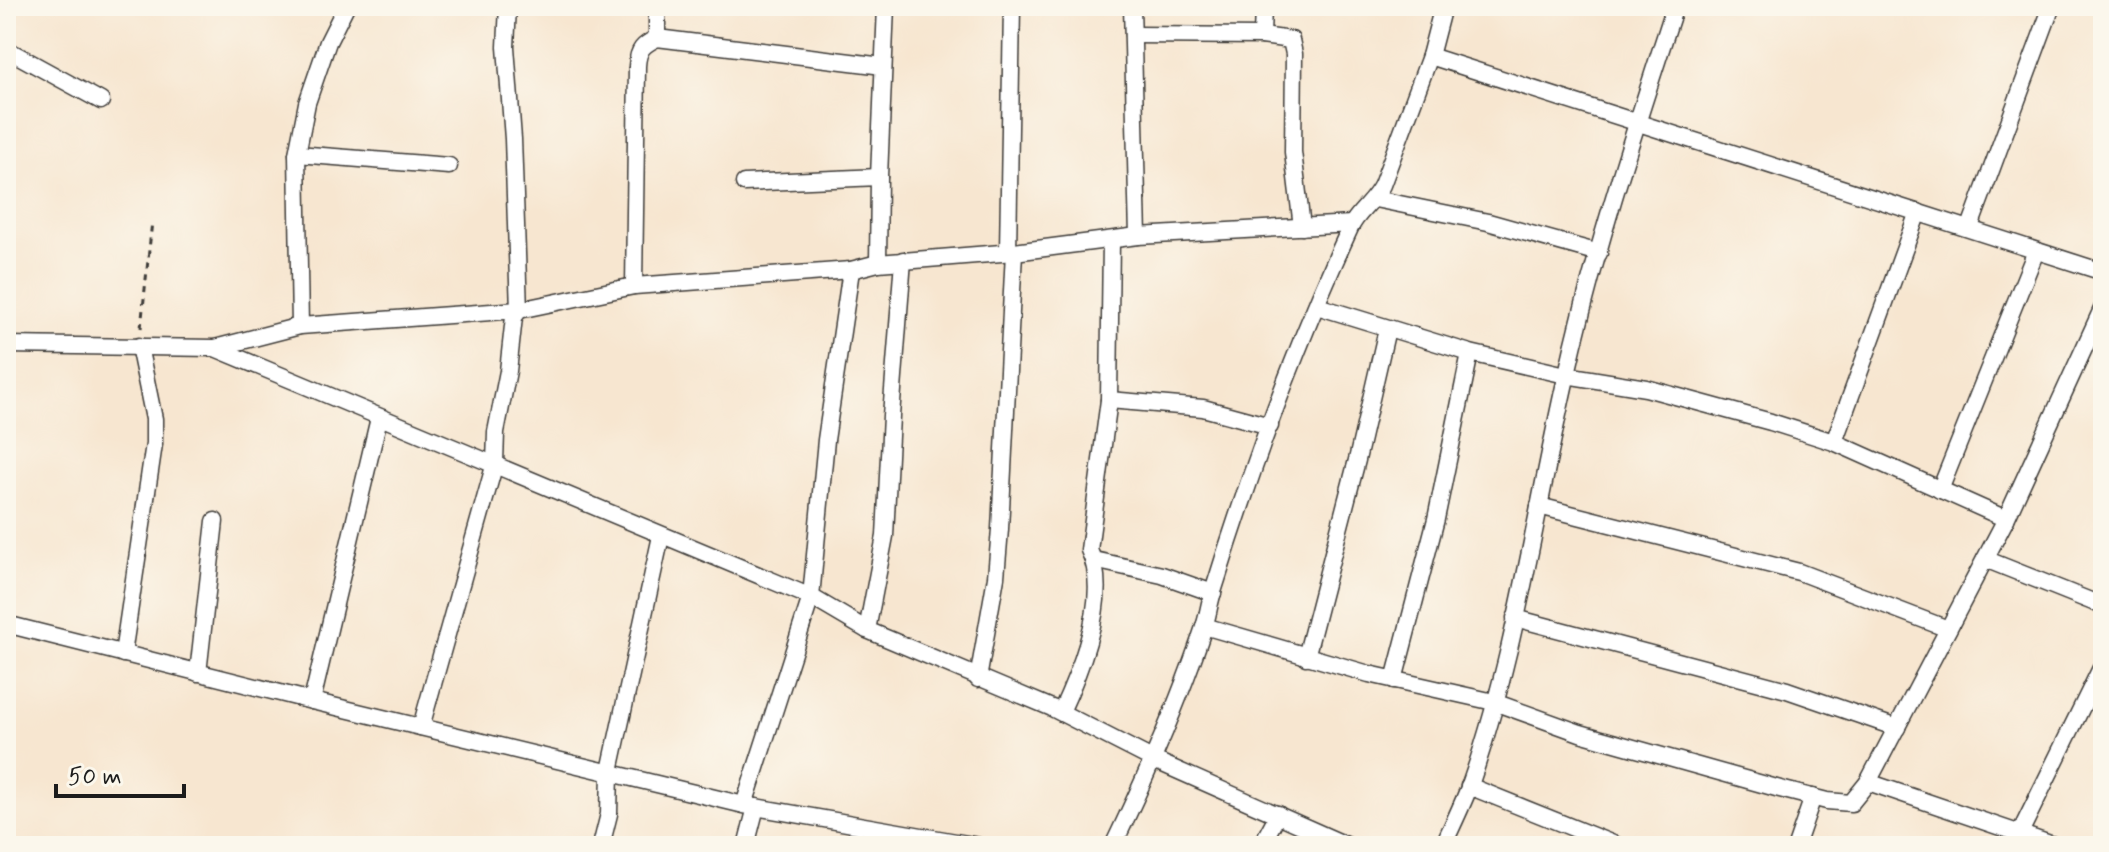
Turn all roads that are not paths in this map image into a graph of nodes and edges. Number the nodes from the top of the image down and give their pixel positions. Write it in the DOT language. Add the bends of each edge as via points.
graph roads {
  1 [pos="346,6"];
  2 [pos="508,6"];
  3 [pos="657,6"];
  4 [pos="886,6"];
  5 [pos="1012,6"];
  6 [pos="1132,6"];
  7 [pos="1263,6"];
  8 [pos="1443,6"];
  9 [pos="1675,6"];
  10 [pos="2052,6"];
  11 [pos="1133,35"];
  12 [pos="1262,36"];
  13 [pos="657,38"];
  14 [pos="6,49"];
  15 [pos="1430,56"];
  16 [pos="883,66"];
  17 [pos="101,101"];
  18 [pos="1637,123"];
  19 [pos="297,154"];
  20 [pos="449,166"];
  21 [pos="879,177"];
  22 [pos="744,183"];
  23 [pos="1375,199"];
  24 [pos="1918,212"];
  25 [pos="1352,224"];
  26 [pos="1302,227"];
  27 [pos="1970,227"];
  28 [pos="1138,236"];
  29 [pos="1111,240"];
  30 [pos="2036,251"];
  31 [pos="1011,252"];
  32 [pos="1599,253"];
  33 [pos="903,260"];
  34 [pos="878,263"];
  35 [pos="851,270"];
  36 [pos="2103,272"];
  37 [pos="634,286"];
  38 [pos="1317,306"];
  39 [pos="2103,307"];
  40 [pos="519,310"];
  41 [pos="300,326"];
  42 [pos="1387,329"];
  43 [pos="6,345"];
  44 [pos="139,346"];
  45 [pos="215,348"];
  46 [pos="1470,353"];
  47 [pos="1566,375"];
  48 [pos="1109,400"];
  49 [pos="379,418"];
  50 [pos="1270,426"];
  51 [pos="1834,442"];
  52 [pos="495,463"];
  53 [pos="1940,490"];
  54 [pos="1539,506"];
  55 [pos="2006,519"];
  56 [pos="215,521"];
  57 [pos="661,536"];
  58 [pos="1985,559"];
  59 [pos="1094,560"];
  60 [pos="1213,593"];
  61 [pos="811,597"];
  62 [pos="2103,606"];
  63 [pos="1515,618"];
  64 [pos="6,624"];
  65 [pos="1204,626"];
  66 [pos="1948,629"];
  67 [pos="867,630"];
  68 [pos="123,654"];
  69 [pos="1306,657"];
  70 [pos="2103,664"];
  71 [pos="198,673"];
  72 [pos="978,679"];
  73 [pos="1394,680"];
  74 [pos="312,701"];
  75 [pos="1494,702"];
  76 [pos="1061,712"];
  77 [pos="421,727"];
  78 [pos="1897,728"];
  79 [pos="1154,760"];
  80 [pos="610,771"];
  81 [pos="1868,782"];
  82 [pos="1469,786"];
  83 [pos="1813,797"];
  84 [pos="750,806"];
  85 [pos="1278,814"];
  86 [pos="2020,833"];
  87 [pos="601,846"];
  88 [pos="746,846"];
  89 [pos="979,846"];
  90 [pos="1113,846"];
  91 [pos="1261,846"];
  92 [pos="1348,846"];
  93 [pos="1443,846"];
  94 [pos="1618,846"];
  95 [pos="1796,846"];
  96 [pos="2056,846"];
  1 -- 19 [label="street" via="307,103"];
  2 -- 40 [label="street"];
  3 -- 13 [label="street"];
  4 -- 16 [label="street"];
  5 -- 31 [label="street"];
  6 -- 11 [label="street"];
  7 -- 12 [label="street"];
  8 -- 15 [label="street"];
  9 -- 18 [label="street"];
  10 -- 27 [label="street"];
  11 -- 12 [label="street"];
  11 -- 28 [label="street"];
  12 -- 26 [label="street" via="1289,38 1294,46 1293,152"];
  13 -- 16 [label="street"];
  13 -- 37 [label="street" via="638,53"];
  14 -- 17 [label="street"];
  15 -- 18 [label="street"];
  15 -- 23 [label="street"];
  16 -- 21 [label="street"];
  18 -- 24 [label="street"];
  18 -- 32 [label="street"];
  19 -- 20 [label="street"];
  19 -- 41 [label="street"];
  21 -- 22 [label="street"];
  21 -- 34 [label="street"];
  23 -- 25 [label="street"];
  23 -- 32 [label="street" via="1488,222"];
  24 -- 27 [label="street"];
  24 -- 51 [label="street"];
  25 -- 26 [label="street"];
  25 -- 38 [label="street"];
  26 -- 28 [label="street"];
  27 -- 30 [label="street"];
  28 -- 29 [label="street"];
  29 -- 31 [label="street"];
  29 -- 48 [label="street"];
  30 -- 36 [label="street"];
  30 -- 53 [label="street"];
  31 -- 33 [label="street"];
  31 -- 72 [label="street" via="1000,529"];
  32 -- 47 [label="street"];
  33 -- 34 [label="street"];
  33 -- 67 [label="street" via="885,536"];
  34 -- 35 [label="street"];
  35 -- 37 [label="street"];
  35 -- 61 [label="street" via="826,440"];
  37 -- 40 [label="street"];
  38 -- 42 [label="street"];
  38 -- 50 [label="street"];
  39 -- 55 [label="street"];
  40 -- 41 [label="street"];
  40 -- 52 [label="street"];
  41 -- 45 [label="street"];
  42 -- 46 [label="street"];
  42 -- 69 [label="street"];
  43 -- 44 [label="street"];
  44 -- 45 [label="street"];
  44 -- 68 [label="street" via="154,444"];
  45 -- 49 [label="street"];
  46 -- 47 [label="street"];
  46 -- 73 [label="street" via="1436,519"];
  47 -- 51 [label="street" via="1696,400"];
  47 -- 54 [label="street"];
  48 -- 50 [label="street" via="1203,408"];
  48 -- 59 [label="street" via="1089,550"];
  49 -- 52 [label="street"];
  49 -- 74 [label="street"];
  50 -- 60 [label="street"];
  51 -- 53 [label="street"];
  52 -- 57 [label="street"];
  52 -- 77 [label="street"];
  53 -- 55 [label="street"];
  54 -- 63 [label="street"];
  54 -- 66 [label="street" via="1761,560"];
  55 -- 58 [label="street"];
  56 -- 71 [label="street"];
  57 -- 61 [label="street"];
  57 -- 80 [label="street"];
  58 -- 62 [label="street"];
  58 -- 66 [label="street"];
  59 -- 60 [label="street"];
  59 -- 76 [label="street" via="1098,594 1089,636"];
  60 -- 65 [label="street"];
  61 -- 67 [label="street"];
  61 -- 84 [label="street"];
  63 -- 75 [label="street"];
  63 -- 78 [label="street" via="1787,690"];
  64 -- 68 [label="street"];
  65 -- 69 [label="street"];
  65 -- 79 [label="street"];
  66 -- 78 [label="street"];
  67 -- 72 [label="street"];
  68 -- 71 [label="street"];
  69 -- 73 [label="street"];
  70 -- 86 [label="street"];
  71 -- 74 [label="street"];
  72 -- 76 [label="street"];
  73 -- 75 [label="street"];
  74 -- 77 [label="street"];
  75 -- 82 [label="street"];
  75 -- 83 [label="street" via="1580,733"];
  76 -- 79 [label="street"];
  77 -- 80 [label="street"];
  78 -- 81 [label="street"];
  79 -- 85 [label="street"];
  79 -- 90 [label="street"];
  80 -- 84 [label="street"];
  80 -- 87 [label="street" via="609,814"];
  81 -- 83 [label="street" via="1851,803"];
  81 -- 86 [label="street"];
  82 -- 93 [label="street"];
  82 -- 94 [label="street"];
  83 -- 95 [label="street"];
  84 -- 88 [label="street"];
  84 -- 89 [label="street"];
  85 -- 91 [label="street"];
  85 -- 92 [label="street"];
  86 -- 96 [label="street"];
}
